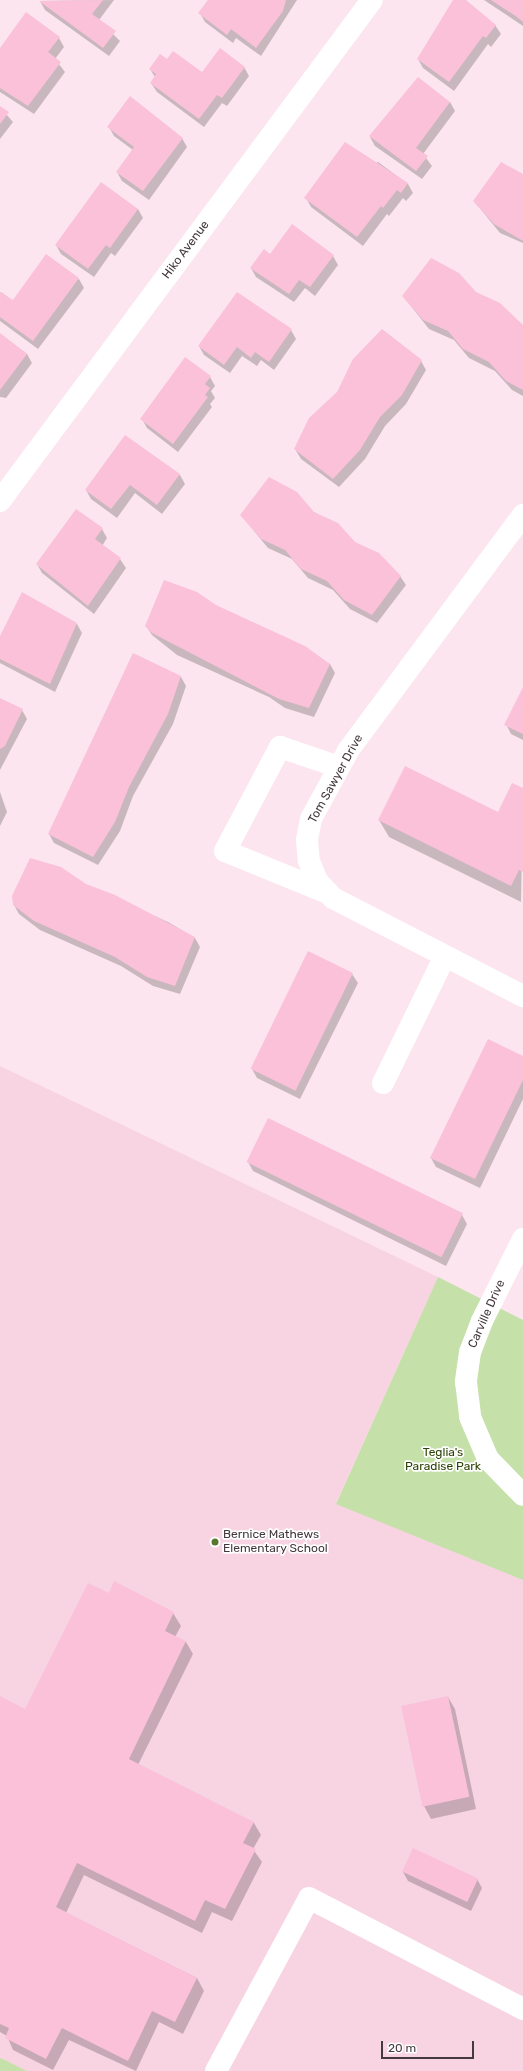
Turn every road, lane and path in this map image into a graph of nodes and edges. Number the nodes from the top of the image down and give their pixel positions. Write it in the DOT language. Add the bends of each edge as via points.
graph roads {
  1 [pos="372,0"];
  2 [pos="0,501"];
  3 [pos="523,515"];
  4 [pos="339,767"];
  5 [pos="328,893"];
  6 [pos="445,956"];
  7 [pos="523,996"];
  8 [pos="383,1083"];
  9 [pos="523,1239"];
  10 [pos="516,1270"];
  11 [pos="523,1495"];
  12 [pos="523,2009"];
  13 [pos="216,2071"];
  1 -- 2 [label="street, Hiko Avenue"];
  3 -- 4 [label="street, Tom Sawyer Drive" via="376,710"];
  4 -- 5 [label="street, Tom Sawyer Drive" via="311,819 307,840 309,861 317,881"];
  4 -- 5 [label="street" via="280,747 225,851"];
  5 -- 6 [label="street, Tom Sawyer Drive"];
  6 -- 7 [label="street, Tom Sawyer Drive"];
  6 -- 8 [label="street"];
  9 -- 10 [label="street, Carville Drive"];
  10 -- 11 [label="street, Carville Drive" via="470,1352 466,1382 470,1417 488,1459"];
  12 -- 13 [label="street" via="309,1898"];
}
